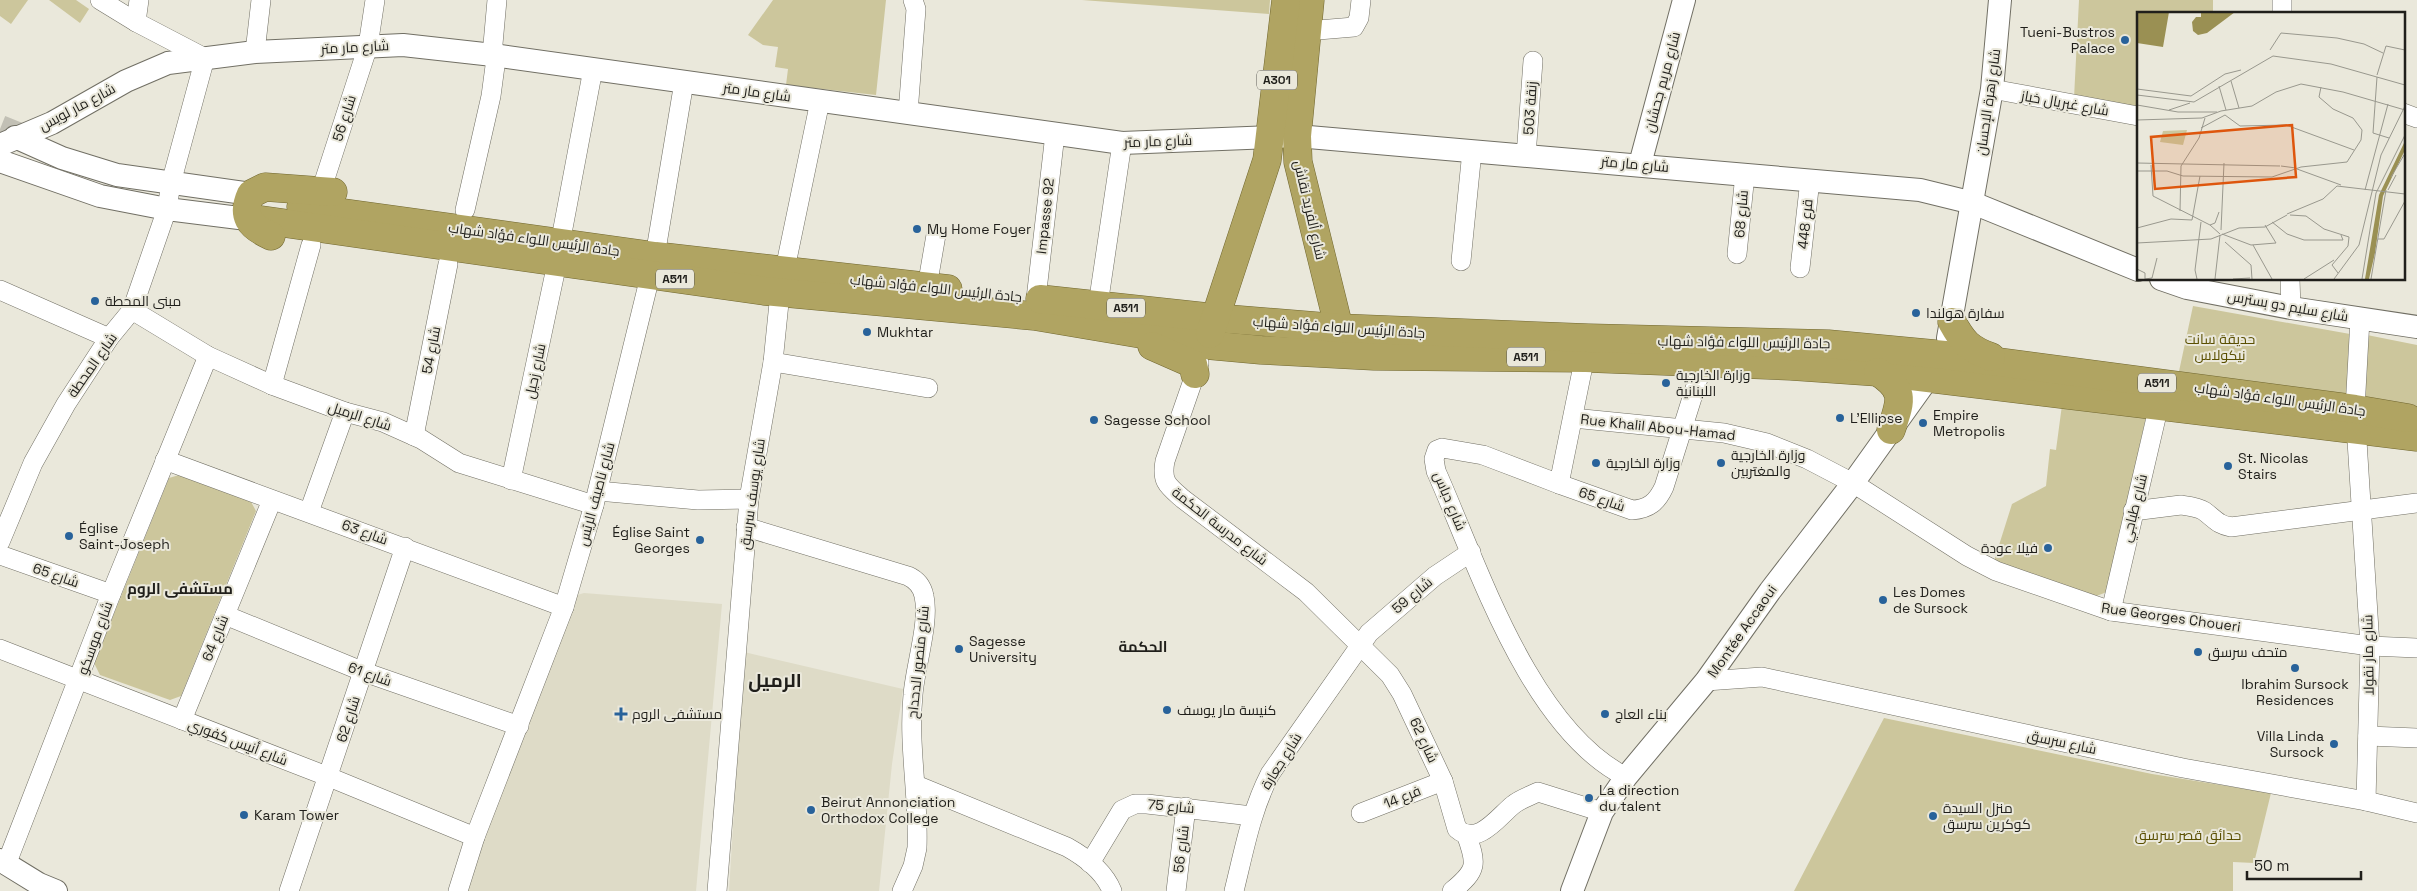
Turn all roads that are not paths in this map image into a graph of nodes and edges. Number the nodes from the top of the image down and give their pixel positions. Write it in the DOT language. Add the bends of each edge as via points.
graph roads {
  1 [pos="100,0"];
  2 [pos="139,0"];
  3 [pos="261,0"];
  4 [pos="374,0"];
  5 [pos="497,0"];
  6 [pos="914,0"];
  7 [pos="1286,0"];
  8 [pos="1310,0"];
  9 [pos="1361,0"];
  10 [pos="1684,0"];
  11 [pos="2000,0"];
  12 [pos="136,22"];
  13 [pos="1306,31"];
  14 [pos="368,46"];
  15 [pos="255,52"];
  16 [pos="493,55"];
  17 [pos="206,58"];
  18 [pos="1534,61"];
  19 [pos="593,69"];
  20 [pos="684,82"];
  21 [pos="1992,89"];
  22 [pos="820,101"];
  23 [pos="908,113"];
  24 [pos="2404,114"];
  25 [pos="2137,116"];
  26 [pos="2417,118"];
  27 [pos="1055,134"];
  28 [pos="1296,136"];
  29 [pos="7,141"];
  30 [pos="1122,143"];
  31 [pos="1265,145"];
  32 [pos="1472,151"];
  33 [pos="1526,156"];
  34 [pos="0,161"];
  35 [pos="1640,164"];
  36 [pos="1745,174"];
  37 [pos="1810,180"];
  38 [pos="171,183"];
  39 [pos="322,191"];
  40 [pos="1972,203"];
  41 [pos="167,209"];
  42 [pos="256,209"];
  43 [pos="465,210"];
  44 [pos="936,235"];
  45 [pos="311,245"];
  46 [pos="531,249"];
  47 [pos="558,253"];
  48 [pos="1737,254"];
  49 [pos="1461,261"];
  50 [pos="448,264"];
  51 [pos="652,266"];
  52 [pos="1800,268"];
  53 [pos="2137,270"];
  54 [pos="2164,280"];
  55 [pos="2290,280"];
  56 [pos="783,282"];
  57 [pos="927,286"];
  58 [pos="1328,287"];
  59 [pos="0,290"];
  60 [pos="1036,299"];
  61 [pos="2291,308"];
  62 [pos="132,310"];
  63 [pos="1094,314"];
  64 [pos="1216,318"];
  65 [pos="2360,318"];
  66 [pos="1952,322"];
  67 [pos="1339,328"];
  68 [pos="2417,328"];
  69 [pos="1432,332"];
  70 [pos="109,338"];
  71 [pos="1206,344"];
  72 [pos="1587,348"];
  73 [pos="1897,351"];
  74 [pos="1944,355"];
  75 [pos="208,356"];
  76 [pos="773,362"];
  77 [pos="1702,363"];
  78 [pos="2010,365"];
  79 [pos="1878,372"];
  80 [pos="1196,374"];
  81 [pos="1928,379"];
  82 [pos="1958,382"];
  83 [pos="272,385"];
  84 [pos="928,388"];
  85 [pos="2159,405"];
  86 [pos="345,412"];
  87 [pos="1573,418"];
  88 [pos="2355,419"];
  89 [pos="2417,419"];
  90 [pos="1682,429"];
  91 [pos="1891,430"];
  92 [pos="414,436"];
  93 [pos="2417,437"];
  94 [pos="166,460"];
  95 [pos="511,480"];
  96 [pos="1852,483"];
  97 [pos="1559,484"];
  98 [pos="596,498"];
  99 [pos="749,499"];
  100 [pos="272,500"];
  101 [pos="2417,503"];
  102 [pos="2361,510"];
  103 [pos="310,512"];
  104 [pos="2133,512"];
  105 [pos="746,527"];
  106 [pos="0,542"];
  107 [pos="405,547"];
  108 [pos="1471,552"];
  109 [pos="0,555"];
  110 [pos="112,594"];
  111 [pos="564,606"];
  112 [pos="2111,611"];
  113 [pos="224,615"];
  114 [pos="1358,646"];
  115 [pos="2370,646"];
  116 [pos="2417,648"];
  117 [pos="0,649"];
  118 [pos="364,672"];
  119 [pos="80,680"];
  120 [pos="1706,681"];
  121 [pos="182,720"];
  122 [pos="518,726"];
  123 [pos="2368,736"];
  124 [pos="2417,738"];
  125 [pos="329,777"];
  126 [pos="1626,777"];
  127 [pos="1443,781"];
  128 [pos="916,785"];
  129 [pos="2366,801"];
  130 [pos="1186,807"];
  131 [pos="1602,812"];
  132 [pos="1361,813"];
  133 [pos="2417,813"];
  134 [pos="1252,816"];
  135 [pos="1471,833"];
  136 [pos="475,837"];
  137 [pos="3,862"];
  138 [pos="1090,863"];
  139 [pos="44,889"];
  140 [pos="289,891"];
  141 [pos="458,891"];
  142 [pos="717,891"];
  143 [pos="902,891"];
  144 [pos="1112,891"];
  145 [pos="1176,891"];
  146 [pos="1234,891"];
  147 [pos="1452,891"];
  148 [pos="1572,891"];
  1 -- 12 [label="street"];
  2 -- 12 [label="street"];
  3 -- 15 [label="street"];
  4 -- 14 [label="street, شارع 56"];
  5 -- 16 [label="street"];
  6 -- 23 [label="street"];
  7 -- 31 [label="highway, A301"];
  8 -- 13 [label="highway, شارع ألفريد نقاش / A301"];
  9 -- 13 [label="street" via="1359,18 1354,27"];
  10 -- 35 [label="street, شارع مريم جحشان"];
  11 -- 21 [label="street, شارع زهرة الإحسان"];
  12 -- 17 [label="street"];
  13 -- 28 [label="highway, شارع ألفريد نقاش / A301"];
  14 -- 15 [label="street, شارع مار متر"];
  14 -- 16 [label="street, شارع مار متر" via="404,45"];
  14 -- 39 [label="street, شارع 56"];
  15 -- 17 [label="street, شارع مار متر"];
  16 -- 19 [label="street, شارع مار متر"];
  16 -- 43 [label="street" via="491,96"];
  17 -- 29 [label="street, شارع مار لويس" via="168,63 126,81 52,124"];
  17 -- 38 [label="street, شارع المحطة"];
  18 -- 33 [label="street, زنقة 503"];
  19 -- 20 [label="street, شارع مار متر"];
  19 -- 47 [label="street, شارع زحيل"];
  20 -- 22 [label="street, شارع مار متر"];
  20 -- 51 [label="street, شارع ناصيف الريّس"];
  21 -- 25 [label="street, شارع غبريال خباز"];
  21 -- 40 [label="street, شارع زهرة الإحسان"];
  22 -- 23 [label="street, شارع مار متر"];
  22 -- 56 [label="street, شارع يوسف سرسق"];
  23 -- 27 [label="street, شارع مار متر"];
  24 -- 26 [label="street"];
  27 -- 30 [label="street, شارع مار متر"];
  27 -- 60 [label="street, Impasse 92"];
  28 -- 31 [label="street, شارع مار متر"];
  28 -- 32 [label="street, شارع مار متر"];
  28 -- 58 [label="highway, شارع ألفريد نقاش" via="1298,162"];
  29 -- 38 [label="street" via="117,175"];
  30 -- 31 [label="street, شارع مار متر"];
  30 -- 63 [label="street"];
  31 -- 64 [label="highway"];
  32 -- 33 [label="street, شارع مار متر"];
  32 -- 49 [label="street"];
  33 -- 35 [label="street, شارع مار متر"];
  34 -- 41 [label="street" via="100,196"];
  35 -- 36 [label="street, شارع مار متر"];
  36 -- 37 [label="street, شارع مار متر"];
  36 -- 48 [label="street, شارع 68"];
  37 -- 40 [label="street, شارع مار متر" via="1920,190"];
  37 -- 52 [label="street, قرع 448"];
  38 -- 41 [label="street, شارع المحطة"];
  38 -- 42 [label="street"];
  39 -- 42 [label="highway" via="265,187"];
  39 -- 43 [label="highway"];
  40 -- 53 [label="street"];
  40 -- 66 [label="street"];
  41 -- 42 [label="street"];
  41 -- 62 [label="street, شارع المحطة"];
  42 -- 45 [label="highway" via="260,231 276,238"];
  42 -- 46 [label="highway, جادة الرئيس اللواء فؤاد شهاب / A511"];
  43 -- 46 [label="highway" via="501,223"];
  44 -- 57 [label="street"];
  45 -- 50 [label="highway"];
  45 -- 83 [label="street"];
  46 -- 47 [label="highway, جادة الرئيس اللواء فؤاد شهاب / A511"];
  46 -- 50 [label="highway"];
  47 -- 51 [label="highway, جادة الرئيس اللواء فؤاد شهاب / A511"];
  47 -- 95 [label="street, شارع زحيل"];
  50 -- 92 [label="street, شارع 54"];
  51 -- 56 [label="highway, جادة الرئيس اللواء فؤاد شهاب / A511"];
  51 -- 98 [label="street, شارع ناصيف الريّس"];
  54 -- 61 [label="street, شارع سليم دو بسترس" via="2187,288"];
  55 -- 61 [label="street"];
  56 -- 57 [label="highway, جادة الرئيس اللواء فؤاد شهاب / A511"];
  56 -- 63 [label="highway, جادة الرئيس اللواء فؤاد شهاب / A511" via="1034,316"];
  56 -- 76 [label="street, شارع يوسف سرسق"];
  57 -- 60 [label="highway, جادة الرئيس اللواء فؤاد شهاب / A511"];
  58 -- 67 [label="highway, شارع ألفريد نقاش"];
  58 -- 69 [label="highway" via="1341,306 1351,313"];
  59 -- 70 [label="street"];
  60 -- 63 [label="highway, جادة الرئيس اللواء فؤاد شهاب / A511"];
  61 -- 65 [label="street, شارع سليم دو بسترس"];
  62 -- 70 [label="street, شارع المحطة"];
  62 -- 75 [label="street, شارع الرميل"];
  63 -- 64 [label="highway, جادة الرئيس اللواء فؤاد شهاب / A511"];
  63 -- 71 [label="highway, A511"];
  63 -- 80 [label="highway" via="1193,364"];
  64 -- 67 [label="highway, جادة الرئيس اللواء فؤاد شهاب / A511"];
  64 -- 71 [label="highway"];
  65 -- 68 [label="street, شارع سليم دو بسترس"];
  65 -- 88 [label="street, شارع مار نقولا"];
  66 -- 74 [label="street"];
  66 -- 78 [label="highway" via="1958,336 1968,346"];
  67 -- 69 [label="highway, جادة الرئيس اللواء فؤاد شهاب / A511"];
  67 -- 71 [label="highway" via="1323,341 1239,339"];
  69 -- 72 [label="highway, جادة الرئيس اللواء فؤاد شهاب / A511"];
  70 -- 106 [label="street, شارع المحطة" via="33,463"];
  71 -- 72 [label="highway, جادة الرئيس اللواء فؤاد شهاب / A511" via="1374,356"];
  71 -- 80 [label="street, شارع مدرسة الحكمة"];
  72 -- 73 [label="highway, جادة الرئيس اللواء فؤاد شهاب / A511" via="1828,344"];
  72 -- 77 [label="highway, جادة الرئيس اللواء فؤاد شهاب / A511"];
  72 -- 87 [label="street"];
  73 -- 74 [label="highway, جادة الرئيس اللواء فؤاد شهاب / A511"];
  73 -- 81 [label="highway" via="1926,361 1930,369"];
  74 -- 78 [label="highway, جادة الرئيس اللواء فؤاد شهاب / A511"];
  74 -- 81 [label="street, Montée Accaoui"];
  74 -- 82 [label="highway" via="1945,367"];
  75 -- 83 [label="street, شارع الرميل"];
  75 -- 94 [label="street, شارع موسكو"];
  76 -- 84 [label="street"];
  76 -- 99 [label="street, شارع يوسف سرسق"];
  77 -- 79 [label="highway, جادة الرئيس اللواء فؤاد شهاب / A511"];
  77 -- 90 [label="street"];
  78 -- 88 [label="highway, جادة الرئيس اللواء فؤاد شهاب / A511"];
  79 -- 81 [label="highway, جادة الرئيس اللواء فؤاد شهاب / A511"];
  79 -- 91 [label="highway" via="1896,386 1899,395"];
  80 -- 114 [label="street, شارع مدرسة الحكمة" via="1165,461 1163,474 1169,487 1306,592"];
  81 -- 82 [label="highway, جادة الرئيس اللواء فؤاد شهاب / A511"];
  81 -- 91 [label="street, Montée Accaoui"];
  82 -- 85 [label="highway, جادة الرئيس اللواء فؤاد شهاب / A511"];
  83 -- 86 [label="street, شارع الرميل"];
  85 -- 88 [label="highway, جادة الرئيس اللواء فؤاد شهاب / A511"];
  85 -- 104 [label="street, شارع طباجي"];
  86 -- 92 [label="street, شارع الرميل" via="383,422"];
  86 -- 103 [label="street"];
  87 -- 90 [label="street, Rue Khalil Abou-Hamad"];
  87 -- 97 [label="street"];
  88 -- 89 [label="highway, جادة الرئيس اللواء فؤاد شهاب / A511"];
  88 -- 93 [label="highway, جادة الرئيس اللواء فؤاد شهاب / A511"];
  88 -- 102 [label="street, شارع مار نقولا"];
  90 -- 96 [label="street, Rue Khalil Abou-Hamad" via="1724,433 1767,443 1807,459"];
  90 -- 97 [label="street, شارع 65" via="1659,497 1648,507 1632,510"];
  91 -- 96 [label="street, Montée Accaoui"];
  92 -- 95 [label="street, شارع الرميل" via="459,463"];
  94 -- 100 [label="street, شارع 63"];
  94 -- 110 [label="street, شارع موسكو"];
  95 -- 98 [label="street, شارع الرميل"];
  96 -- 112 [label="street, Rue Georges Choueri" via="1996,571"];
  96 -- 120 [label="street, Montée Accaoui"];
  97 -- 108 [label="street, شارع دباس" via="1483,454 1437,450 1434,460 1436,471"];
  98 -- 99 [label="street, شارع الرميل"];
  98 -- 111 [label="street, شارع ناصيف الريّس"];
  99 -- 105 [label="street, شارع يوسف سرسق"];
  100 -- 103 [label="street, شارع 63"];
  100 -- 113 [label="street, شارع 64"];
  101 -- 102 [label="street"];
  102 -- 104 [label="street" via="2231,527 2220,526 2203,510 2181,505"];
  102 -- 115 [label="street, شارع مار نقولا"];
  103 -- 107 [label="street, شارع 63"];
  104 -- 112 [label="street, شارع طباجي"];
  105 -- 128 [label="street, شارع منصور الدحداح" via="908,576 920,585 924,595 924,621 912,719"];
  105 -- 142 [label="street, شارع يوسف سرسق"];
  107 -- 111 [label="street, شارع 63"];
  107 -- 118 [label="street, شارع 62"];
  108 -- 114 [label="street, شارع 59" via="1435,576 1382,620"];
  108 -- 126 [label="street, شارع دباس" via="1502,624 1534,684 1584,748 1608,768"];
  109 -- 110 [label="street, شارع 65"];
  110 -- 119 [label="street, شارع موسكو"];
  111 -- 122 [label="street, شارع ناصيف الريّس"];
  112 -- 115 [label="street, Rue Georges Choueri"];
  113 -- 118 [label="street, شارع 61"];
  113 -- 121 [label="street, شارع 64"];
  114 -- 127 [label="street, شارع 62" via="1396,684"];
  114 -- 134 [label="street, شارع جعارة" via="1270,774"];
  115 -- 116 [label="street, Rue Georges Choueri"];
  115 -- 123 [label="street, شارع مار نقولا"];
  117 -- 119 [label="street, شارع أنيس كفوري"];
  118 -- 122 [label="street, شارع 61"];
  118 -- 125 [label="street, شارع 62"];
  119 -- 121 [label="street, شارع أنيس كفوري"];
  119 -- 137 [label="street, شارع موسكو"];
  120 -- 126 [label="street, Montée Accaoui"];
  120 -- 129 [label="street, شارع سرسق" via="1762,677 2183,768"];
  121 -- 125 [label="street, شارع أنيس كفوري"];
  122 -- 136 [label="street, شارع ناصيف الريّس"];
  123 -- 124 [label="street"];
  123 -- 129 [label="street, شارع مار نقولا"];
  125 -- 136 [label="street, شارع أنيس كفوري"];
  125 -- 140 [label="street, شارع 62"];
  126 -- 131 [label="street, Montée Accaoui"];
  127 -- 132 [label="street, فرع 14"];
  127 -- 135 [label="street, شارع 62" via="1455,825 1460,832"];
  128 -- 138 [label="street" via="1039,834 1067,847"];
  128 -- 143 [label="street, شارع منصور الدحداح" via="917,848"];
  129 -- 133 [label="street, شارع سرسق"];
  130 -- 134 [label="street, شارع 75"];
  130 -- 138 [label="street, شارع 75" via="1147,804 1125,807"];
  130 -- 145 [label="street, شارع 56"];
  131 -- 135 [label="street" via="1538,792 1514,804 1487,829"];
  131 -- 148 [label="street, Montée Accaoui"];
  134 -- 146 [label="street, شارع جعارة"];
  135 -- 147 [label="street, شارع 62" via="1474,868"];
  136 -- 141 [label="street, شارع ناصيف الريّس"];
  137 -- 139 [label="street"];
  138 -- 144 [label="street" via="1104,875"];
}
